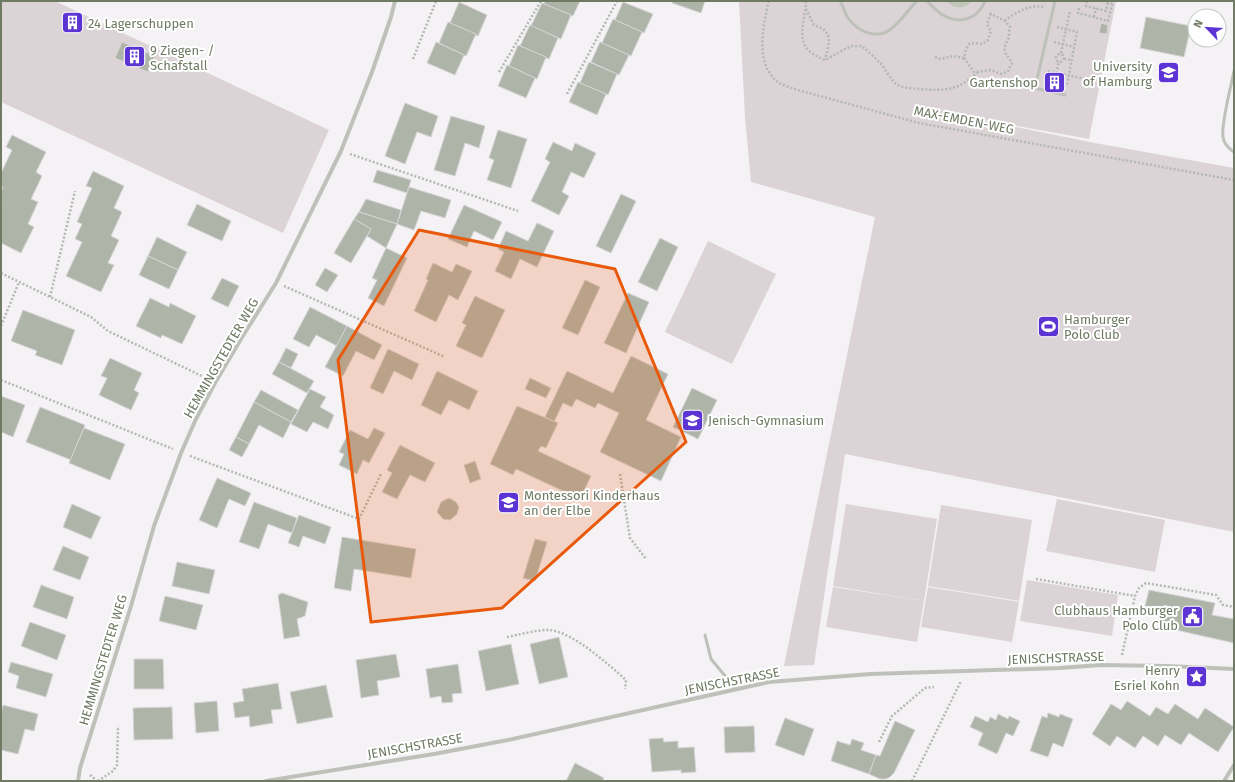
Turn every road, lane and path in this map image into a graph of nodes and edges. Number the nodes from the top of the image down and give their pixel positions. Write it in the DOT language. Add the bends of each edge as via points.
graph roads {
  1 [pos="395,1"];
  2 [pos="436,1"];
  3 [pos="541,1"];
  4 [pos="617,1"];
  5 [pos="769,1"];
  6 [pos="806,1"];
  7 [pos="840,1"];
  8 [pos="917,1"];
  9 [pos="927,1"];
  10 [pos="985,1"];
  11 [pos="1055,1"];
  12 [pos="1072,1"];
  13 [pos="1087,1"];
  14 [pos="1103,1"];
  15 [pos="1108,2"];
  16 [pos="1113,2"];
  17 [pos="1080,4"];
  18 [pos="982,7"];
  19 [pos="806,8"];
  20 [pos="1096,8"];
  21 [pos="1053,9"];
  22 [pos="991,14"];
  23 [pos="1094,17"];
  24 [pos="1006,21"];
  25 [pos="1053,26"];
  26 [pos="1066,29"];
  27 [pos="1049,41"];
  28 [pos="1062,44"];
  29 [pos="1074,47"];
  30 [pos="1060,53"];
  31 [pos="935,57"];
  32 [pos="964,58"];
  33 [pos="413,59"];
  34 [pos="1064,59"];
  35 [pos="825,60"];
  36 [pos="1072,60"];
  37 [pos="1059,62"];
  38 [pos="1039,70"];
  39 [pos="1234,71"];
  40 [pos="499,72"];
  41 [pos="978,72"];
  42 [pos="1056,73"];
  43 [pos="1068,76"];
  44 [pos="1090,80"];
  45 [pos="567,94"];
  46 [pos="1065,95"];
  47 [pos="341,151"];
  48 [pos="1234,152"];
  49 [pos="1234,180"];
  50 [pos="75,192"];
  51 [pos="518,211"];
  52 [pos="1,273"];
  53 [pos="19,282"];
  54 [pos="276,283"];
  55 [pos="50,297"];
  56 [pos="1,326"];
  57 [pos="445,357"];
  58 [pos="1,380"];
  59 [pos="215,383"];
  60 [pos="181,453"];
  61 [pos="380,474"];
  62 [pos="620,474"];
  63 [pos="646,559"];
  64 [pos="1036,579"];
  65 [pos="1135,596"];
  66 [pos="1234,607"];
  67 [pos="705,635"];
  68 [pos="507,637"];
  69 [pos="1122,655"];
  70 [pos="1234,669"];
  71 [pos="961,680"];
  72 [pos="934,687"];
  73 [pos="625,689"];
  74 [pos="736,689"];
  75 [pos="118,726"];
  76 [pos="879,742"];
  77 [pos="1234,765"];
  78 [pos="88,774"];
  79 [pos="78,781"];
  80 [pos="97,781"];
  81 [pos="266,781"];
  82 [pos="912,781"];
  83 [pos="1224,781"];
  1 -- 47 [label="street, HEMMINGSTEDTER WEG" via="372,72"];
  2 -- 33 [label="path"];
  3 -- 40 [label="path"];
  4 -- 45 [label="path"];
  5 -- 49 [label="path, MAX-EMDEN-WEG" via="762,37 766,66 775,79 794,89 919,123"];
  6 -- 19 [label="path"];
  7 -- 8 [label="lane" via="848,18 863,32 873,34 881,34 891,29"];
  9 -- 18 [label="lane" via="942,15 952,20 970,18"];
  10 -- 18 [label="lane"];
  11 -- 21 [label="lane"];
  12 -- 26 [label="path"];
  13 -- 20 [label="path" via="1086,6"];
  14 -- 15 [label="path"];
  15 -- 16 [label="path"];
  15 -- 20 [label="path" via="1106,11"];
  16 -- 23 [label="path" via="1108,21"];
  17 -- 23 [label="path" via="1078,14"];
  18 -- 22 [label="path"];
  19 -- 35 [label="path" via="814,25 823,28 828,34 829,43"];
  19 -- 35 [label="path" via="802,39 808,50"];
  20 -- 23 [label="path"];
  21 -- 24 [label="path" via="1040,6 1025,9"];
  21 -- 38 [label="lane"];
  22 -- 24 [label="path"];
  22 -- 32 [label="path" via="987,24 991,32 988,40 982,44 969,44"];
  24 -- 41 [label="path" via="1010,27 1004,49 1012,63 1008,71 1002,74 990,70"];
  25 -- 26 [label="path"];
  26 -- 28 [label="path"];
  26 -- 29 [label="path" via="1077,32"];
  27 -- 28 [label="path"];
  28 -- 29 [label="path"];
  28 -- 30 [label="path"];
  29 -- 36 [label="path"];
  30 -- 34 [label="path"];
  30 -- 37 [label="path" via="1056,57"];
  31 -- 32 [label="path"];
  32 -- 41 [label="path" via="974,72"];
  34 -- 36 [label="path"];
  34 -- 37 [label="path"];
  35 -- 41 [label="path" via="851,46 862,46 882,65 896,84 930,90 946,90 961,85"];
  36 -- 43 [label="path"];
  37 -- 42 [label="path"];
  38 -- 42 [label="path"];
  38 -- 46 [label="lane" via="1035,88"];
  39 -- 48 [label="lane" via="1223,137 1227,146"];
  42 -- 43 [label="path"];
  43 -- 44 [label="path"];
  47 -- 51 [label="path"];
  47 -- 54 [label="street, HEMMINGSTEDTER WEG"];
  50 -- 55 [label="path"];
  52 -- 53 [label="path"];
  53 -- 55 [label="path"];
  53 -- 56 [label="path"];
  54 -- 57 [label="path"];
  54 -- 59 [label="street, HEMMINGSTEDTER WEG"];
  55 -- 59 [label="path" via="92,317 108,331"];
  58 -- 60 [label="path"];
  59 -- 60 [label="street, HEMMINGSTEDTER WEG"];
  60 -- 61 [label="path" via="359,519"];
  60 -- 79 [label="street, HEMMINGSTEDTER WEG" via="154,526"];
  62 -- 63 [label="path" via="630,538"];
  64 -- 65 [label="path"];
  65 -- 66 [label="path" via="1139,588 1146,583 1216,596 1223,605"];
  65 -- 69 [label="path"];
  67 -- 74 [label="lane" via="712,659"];
  68 -- 73 [label="path" via="549,630 557,632 594,653 626,680"];
  70 -- 74 [label="street, JENISCHSTRASSE" via="1101,666 878,674 769,682"];
  71 -- 82 [label="path"];
  72 -- 76 [label="path" via="925,688 892,716"];
  74 -- 81 [label="street, JENISCHSTRASSE" via="478,746"];
  75 -- 80 [label="path" via="117,765 113,771"];
  77 -- 83 [label="street"];
  78 -- 80 [label="path"];
}
